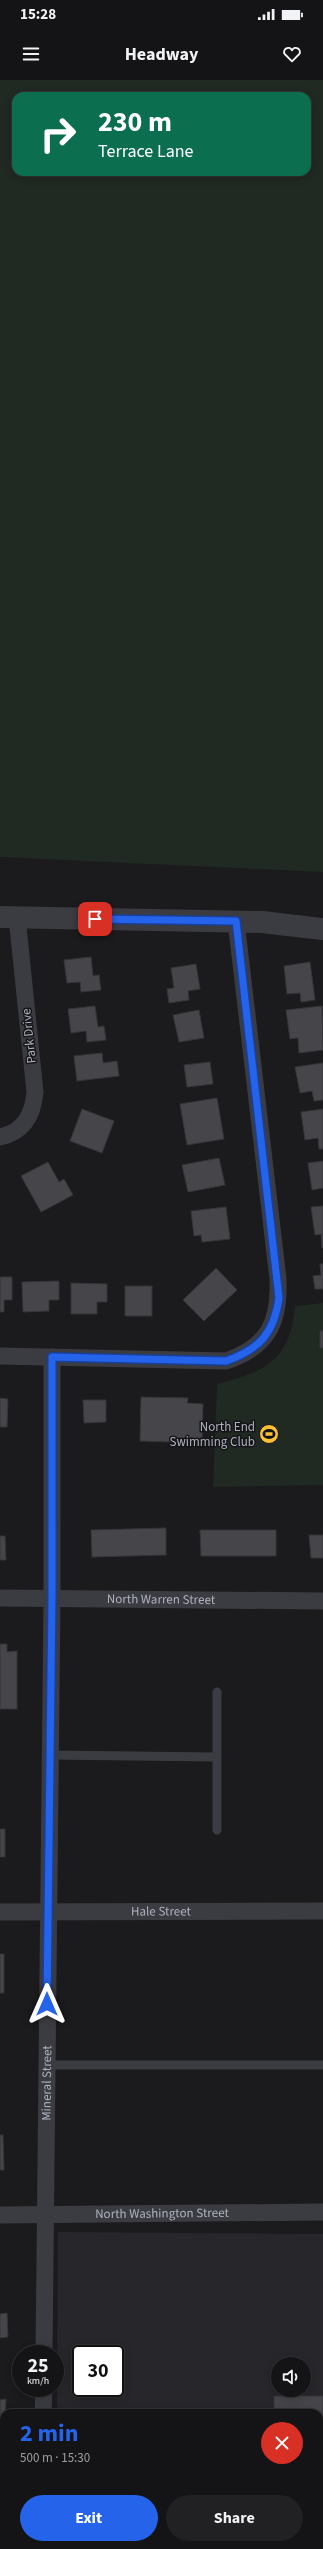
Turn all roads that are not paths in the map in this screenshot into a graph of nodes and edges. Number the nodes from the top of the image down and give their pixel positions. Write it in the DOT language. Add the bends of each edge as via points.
graph roads {
  1 [pos="9,917"];
  2 [pos="236,921"];
  3 [pos="323,929"];
  4 [pos="0,1137"];
  5 [pos="0,1356"];
  6 [pos="52,1357"];
  7 [pos="52,1597"];
  8 [pos="0,1598"];
  9 [pos="323,1601"];
  10 [pos="217,1692"];
  11 [pos="50,1755"];
  12 [pos="216,1757"];
  13 [pos="217,1830"];
  14 [pos="323,1911"];
  15 [pos="0,1912"];
  16 [pos="48,1912"];
  17 [pos="323,2064"];
  18 [pos="47,2066"];
  19 [pos="323,2212"];
  20 [pos="0,2214"];
  21 [pos="47,2215"];
  22 [pos="44,2345"];
  23 [pos="44,2397"];
  24 [pos="43,2409"];
  1 -- 2 [label="street"];
  1 -- 4 [label="street, Park Drive" via="35,1092 34,1106 29,1118 21,1128 10,1135"];
  2 -- 3 [label="street"];
  2 -- 6 [label="street" via="278,1280 279,1298 276,1315 269,1331 257,1346 226,1361"];
  5 -- 6 [label="street"];
  6 -- 7 [label="street, Mineral Street"];
  7 -- 8 [label="street, North Warren Street"];
  7 -- 9 [label="street, North Warren Street"];
  7 -- 11 [label="street, Mineral Street"];
  10 -- 12 [label="lane"];
  11 -- 12 [label="lane"];
  11 -- 16 [label="street, Mineral Street"];
  12 -- 13 [label="lane"];
  14 -- 16 [label="street, Hale Street"];
  15 -- 16 [label="street, Hale Street"];
  16 -- 18 [label="street, Mineral Street"];
  17 -- 18 [label="lane"];
  18 -- 21 [label="street, Mineral Street"];
  19 -- 21 [label="street, North Washington Street"];
  20 -- 21 [label="street, North Washington Street"];
  21 -- 22 [label="street, Mineral Street"];
  23 -- 24 [label="street"];
}
